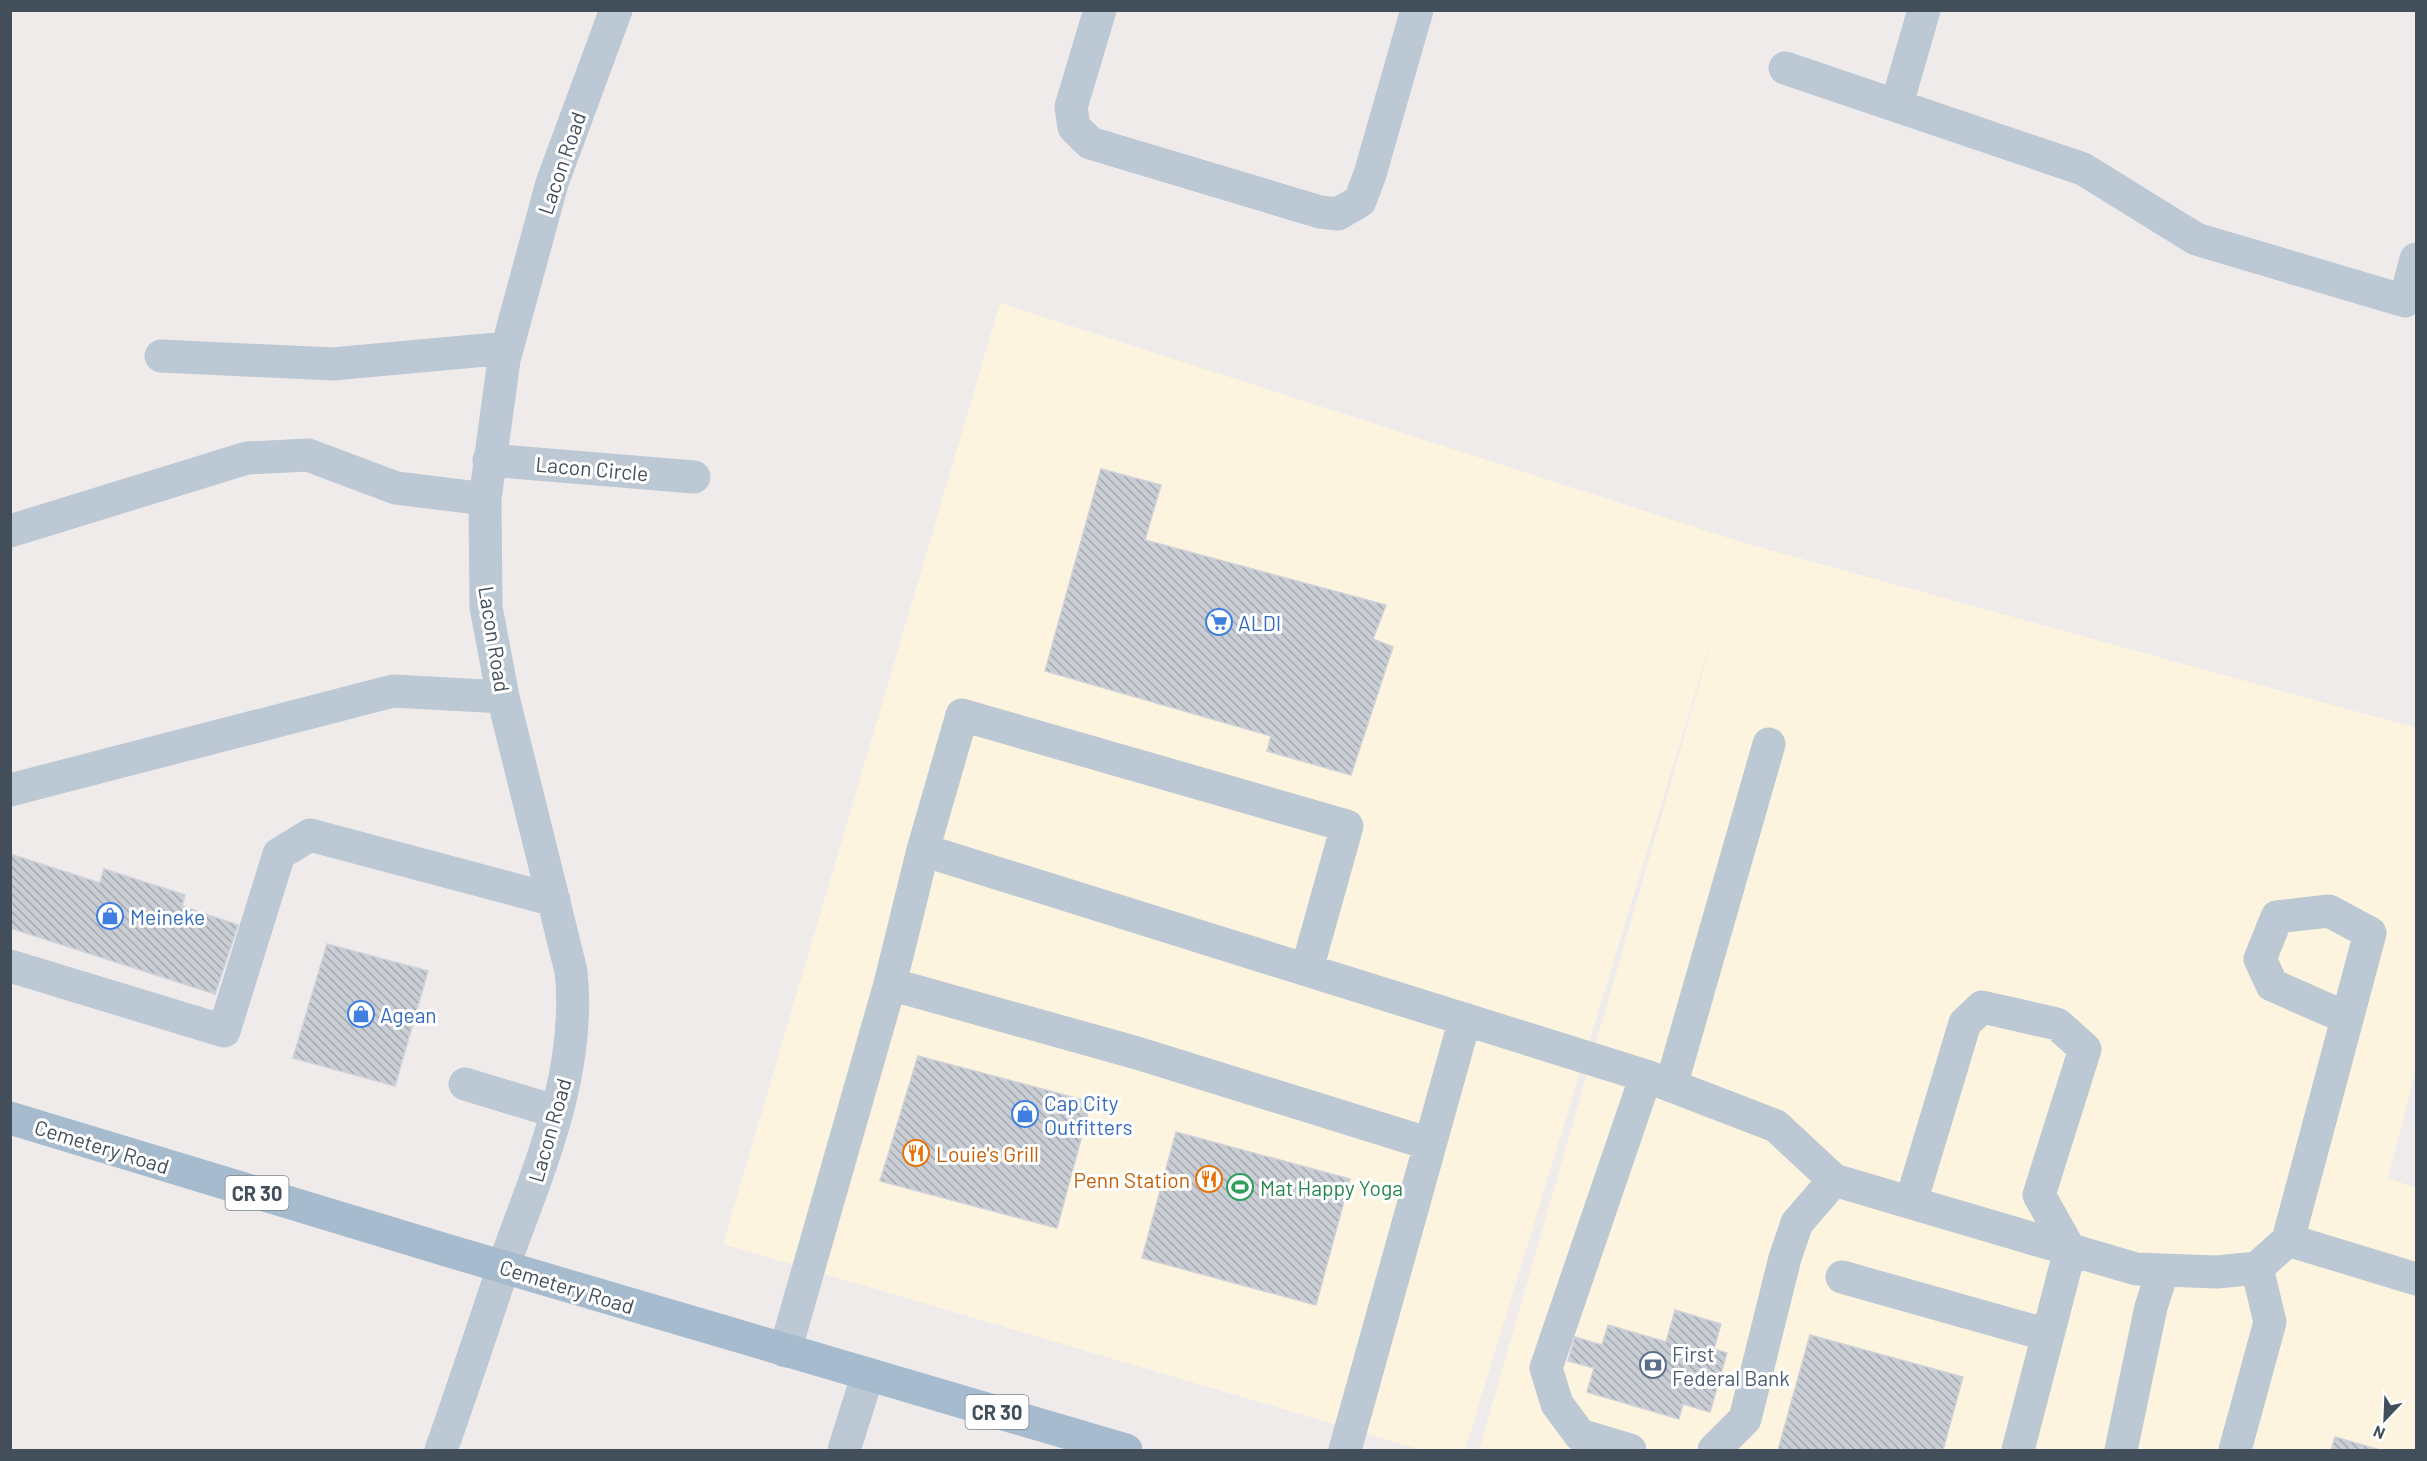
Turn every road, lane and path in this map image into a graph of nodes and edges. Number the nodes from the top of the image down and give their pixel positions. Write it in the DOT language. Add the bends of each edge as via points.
graph roads {
  1 [pos="616,10"];
  2 [pos="1100,10"];
  3 [pos="1417,10"];
  4 [pos="1923,10"];
  5 [pos="1785,68"];
  6 [pos="1898,104"];
  7 [pos="2416,259"];
  8 [pos="507,348"];
  9 [pos="160,356"];
  10 [pos="489,460"];
  11 [pos="694,477"];
  12 [pos="485,499"];
  13 [pos="10,531"];
  14 [pos="503,697"];
  15 [pos="1769,744"];
  16 [pos="10,790"];
  17 [pos="924,850"];
  18 [pos="554,900"];
  19 [pos="10,966"];
  20 [pos="1307,969"];
  21 [pos="890,984"];
  22 [pos="2347,1018"];
  23 [pos="1465,1019"];
  24 [pos="1659,1081"];
  25 [pos="465,1084"];
  26 [pos="557,1112"];
  27 [pos="10,1118"];
  28 [pos="1430,1144"];
  29 [pos="1834,1180"];
  30 [pos="1911,1202"];
  31 [pos="2288,1240"];
  32 [pos="2070,1250"];
  33 [pos="504,1267"];
  34 [pos="2257,1268"];
  35 [pos="2163,1270"];
  36 [pos="1842,1277"];
  37 [pos="2416,1279"];
  38 [pos="2048,1335"];
  39 [pos="785,1351"];
  40 [pos="868,1374"];
  41 [pos="441,1450"];
  42 [pos="844,1450"];
  43 [pos="1126,1450"];
  44 [pos="1345,1450"];
  45 [pos="1630,1450"];
  46 [pos="1714,1450"];
  47 [pos="2018,1450"];
  48 [pos="2121,1450"];
  49 [pos="2235,1450"];
  1 -- 8 [label="street, Lacon Road" via="552,183"];
  2 -- 3 [label="street" via="1071,107 1074,128 1090,143 1320,212 1338,214 1360,201"];
  4 -- 6 [label="street"];
  5 -- 6 [label="street"];
  6 -- 7 [label="street" via="2083,169 2196,239 2405,301"];
  8 -- 9 [label="street" via="333,364"];
  8 -- 10 [label="street, Lacon Road"];
  10 -- 11 [label="street, Lacon Circle"];
  10 -- 12 [label="street, Lacon Road"];
  12 -- 13 [label="street" via="396,488 308,455 247,458"];
  12 -- 14 [label="street, Lacon Road" via="486,607"];
  14 -- 16 [label="street" via="393,691"];
  14 -- 18 [label="street, Lacon Road"];
  15 -- 24 [label="street"];
  17 -- 20 [label="street"];
  17 -- 20 [label="street" via="962,715 1347,826"];
  17 -- 21 [label="street"];
  18 -- 19 [label="street" via="310,835 279,854 224,1031"];
  18 -- 26 [label="street, Lacon Road" via="575,1005 571,1052"];
  20 -- 23 [label="street"];
  21 -- 28 [label="street" via="1137,1053"];
  21 -- 39 [label="street"];
  22 -- 31 [label="street"];
  23 -- 24 [label="street"];
  23 -- 28 [label="street"];
  24 -- 29 [label="street" via="1776,1126"];
  24 -- 45 [label="street" via="1546,1368 1557,1404 1580,1435"];
  25 -- 26 [label="street"];
  26 -- 33 [label="street, Lacon Road"];
  27 -- 33 [label="main road, Cemetery Road / CR 30"];
  28 -- 44 [label="street"];
  29 -- 30 [label="street"];
  29 -- 46 [label="street" via="1797,1223 1745,1419"];
  30 -- 32 [label="street"];
  30 -- 32 [label="street" via="1965,1023 1982,1007 2057,1024 2085,1049 2039,1195"];
  31 -- 34 [label="street"];
  31 -- 37 [label="street"];
  32 -- 35 [label="street" via="2136,1269"];
  32 -- 38 [label="street"];
  33 -- 39 [label="main road, Cemetery Road / CR 30"];
  33 -- 41 [label="street, Lacon Road"];
  34 -- 35 [label="street" via="2217,1272"];
  34 -- 49 [label="street" via="2270,1322"];
  35 -- 48 [label="street" via="2151,1307"];
  36 -- 38 [label="street"];
  38 -- 47 [label="street"];
  39 -- 40 [label="main road, Cemetery Road / CR 30"];
  40 -- 42 [label="street"];
  40 -- 43 [label="main road, Cemetery Road / CR 30"];
}
